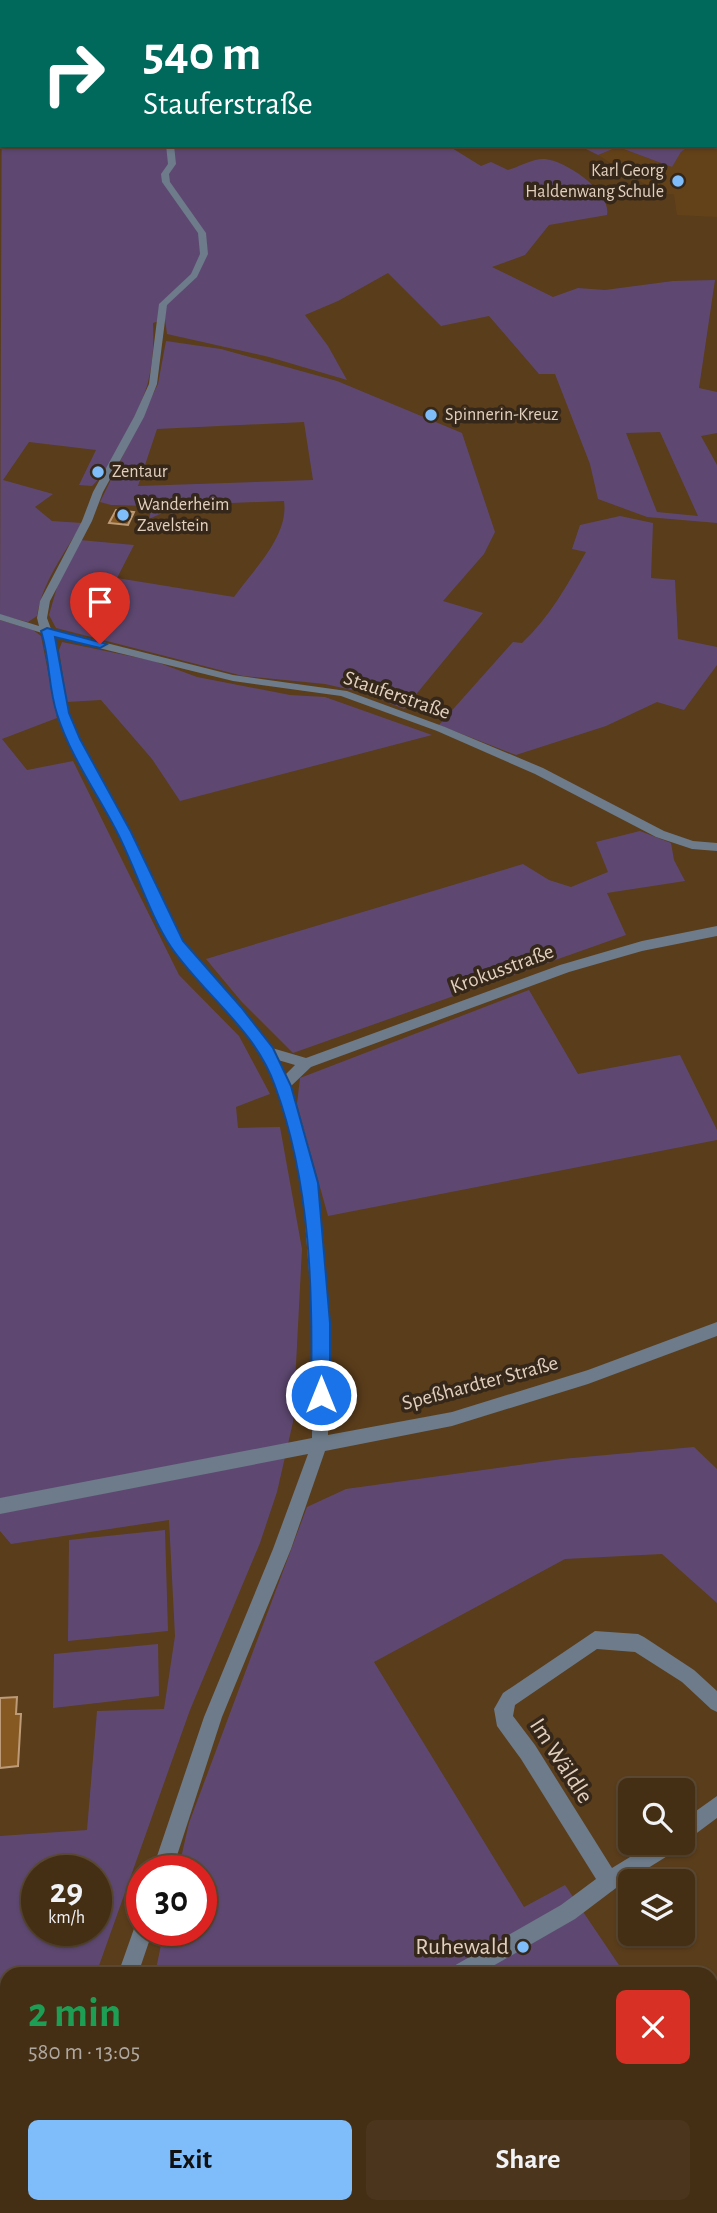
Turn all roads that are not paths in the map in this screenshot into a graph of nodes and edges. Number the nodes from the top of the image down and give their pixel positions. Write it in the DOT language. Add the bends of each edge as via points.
graph roads {
  1 [pos="170,147"];
  2 [pos="0,617"];
  3 [pos="47,631"];
  4 [pos="717,847"];
  5 [pos="717,931"];
  6 [pos="267,1052"];
  7 [pos="306,1063"];
  8 [pos="283,1086"];
  9 [pos="717,1329"];
  10 [pos="320,1443"];
  11 [pos="0,1506"];
  12 [pos="717,1703"];
  13 [pos="717,1806"];
  14 [pos="695,1824"];
  15 [pos="167,1855"];
  16 [pos="651,1855"];
  17 [pos="609,1881"];
  18 [pos="138,1946"];
  19 [pos="130,1967"];
  20 [pos="471,1967"];
  1 -- 3 [label="street" via="172,164 166,182 202,233 204,254 194,275 163,304 152,384 45,601 42,618"];
  2 -- 3 [label="street, Stauferstraße"];
  3 -- 4 [label="street, Stauferstraße" via="233,678 343,693 539,771 660,834 692,845"];
  3 -- 6 [label="street" via="69,730 177,944"];
  5 -- 7 [label="street, Krokusstraße" via="565,968"];
  6 -- 7 [label="street"];
  6 -- 8 [label="street"];
  7 -- 8 [label="street, Krokusstraße"];
  8 -- 10 [label="street" via="309,1183 317,1252"];
  9 -- 10 [label="street, Speßhardter Straße" via="589,1377 452,1419"];
  10 -- 11 [label="street, Speßhardter Straße"];
  10 -- 15 [label="street" via="213,1717"];
  12 -- 17 [label="street, Im Wäldle" via="688,1676 638,1643 595,1640 509,1699 504,1719"];
  13 -- 14 [label="street"];
  16 -- 17 [label="street"];
  17 -- 20 [label="street" via="568,1912"];
  18 -- 19 [label="street"];
}
